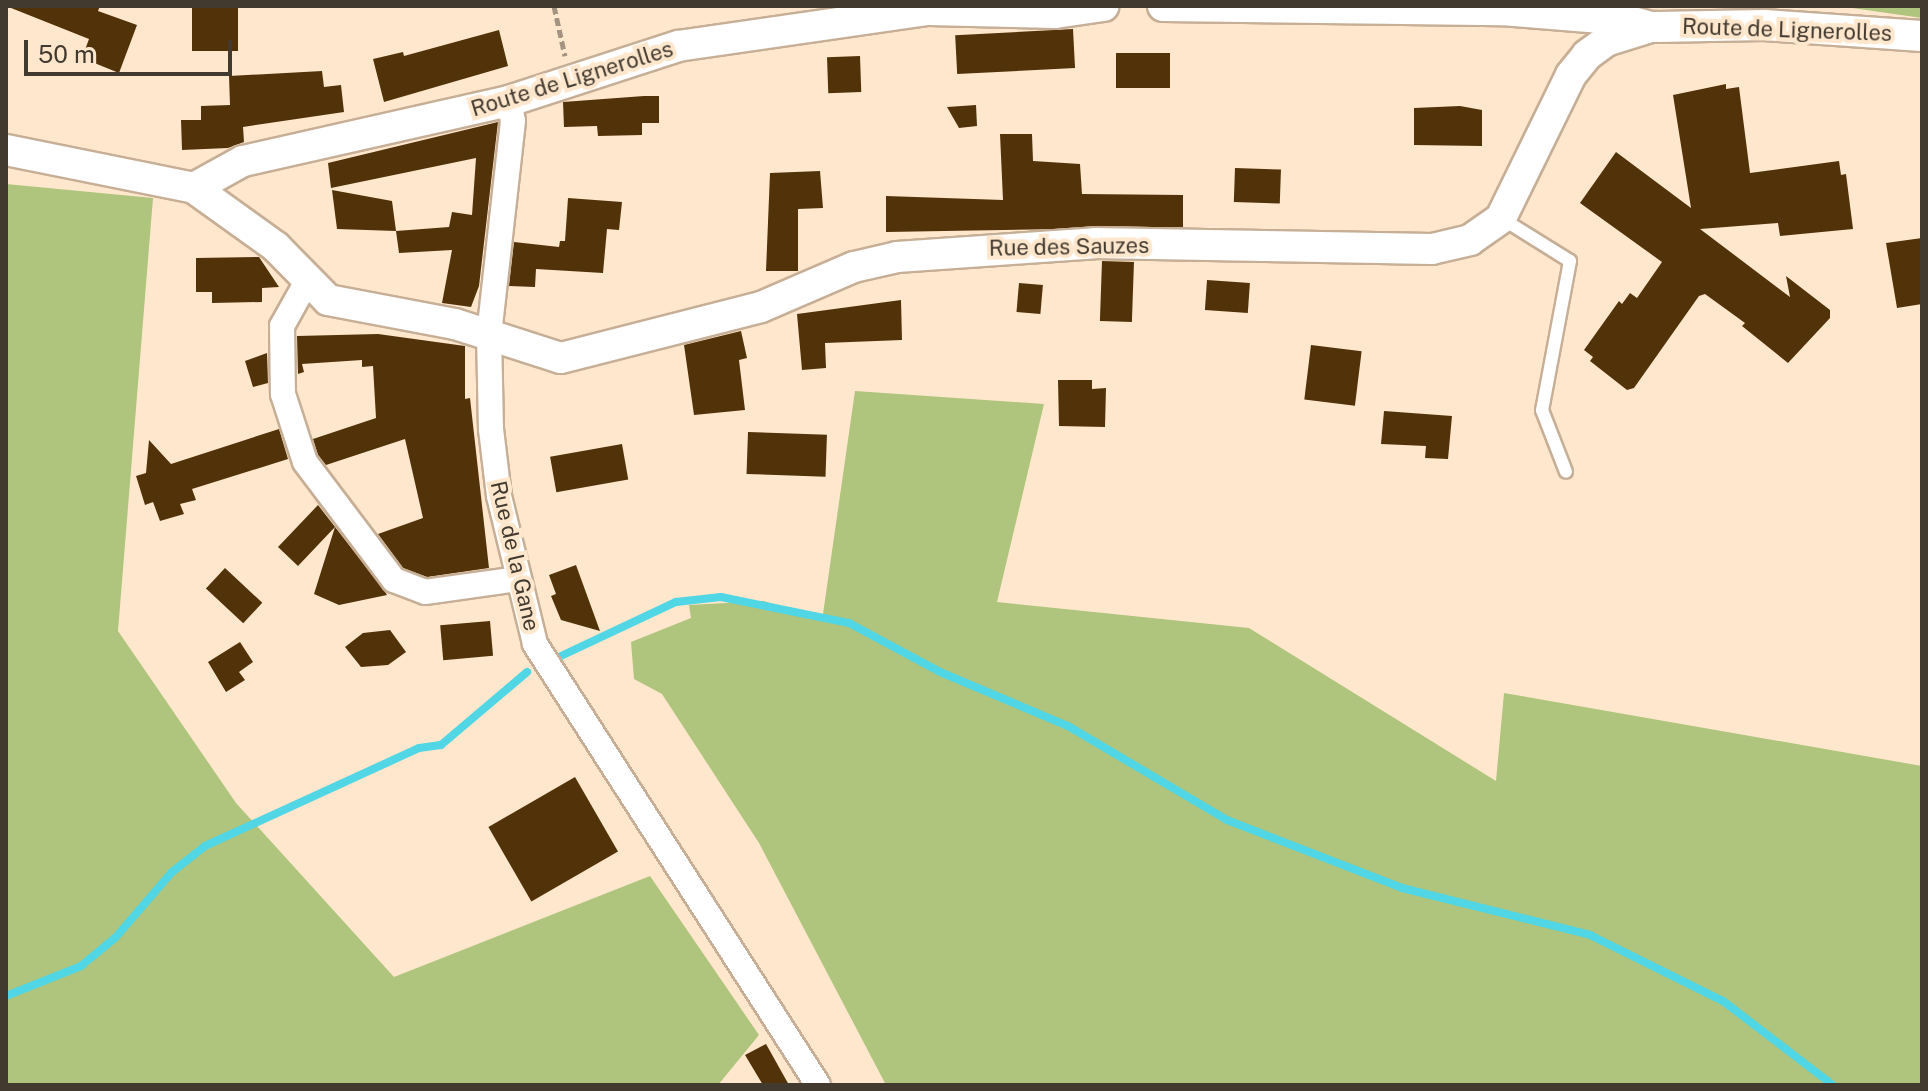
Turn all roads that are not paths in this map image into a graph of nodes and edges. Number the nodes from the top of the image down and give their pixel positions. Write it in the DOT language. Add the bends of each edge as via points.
graph roads {
  1 [pos="1103,6"];
  2 [pos="1163,6"];
  3 [pos="1555,16"];
  4 [pos="1651,27"];
  5 [pos="1922,36"];
  6 [pos="1571,75"];
  7 [pos="509,101"];
  8 [pos="6,150"];
  9 [pos="194,188"];
  10 [pos="1501,218"];
  11 [pos="306,283"];
  12 [pos="489,334"];
  13 [pos="1566,472"];
  14 [pos="517,579"];
  15 [pos="818,1085"];
  1 -- 7 [label="street, Route de Lignerolles" via="1055,13 929,10 678,46"];
  2 -- 3 [label="street" via="1502,10"];
  3 -- 4 [label="street" via="1626,20"];
  3 -- 6 [label="street" via="1571,46"];
  4 -- 5 [label="street, Route de Lignerolles" via="1764,25"];
  4 -- 6 [label="street" via="1606,41"];
  6 -- 10 [label="street, Rue des Sauzes"];
  7 -- 9 [label="street, Route de Lignerolles" via="243,161"];
  7 -- 12 [label="street, Rue de la Gane" via="513,121"];
  8 -- 9 [label="street"];
  9 -- 11 [label="street" via="276,247"];
  10 -- 12 [label="street, Rue des Sauzes" via="1470,240 1432,249 1095,243 897,257 854,267 761,307 561,358"];
  10 -- 13 [label="lane" via="1570,261 1542,410"];
  11 -- 12 [label="street" via="328,300"];
  11 -- 14 [label="street" via="282,326 283,394 305,462 394,580 425,592"];
  12 -- 14 [label="street, Rue de la Gane" via="491,429"];
  14 -- 15 [label="street, Rue de la Gane" via="535,644 565,696"];
}
